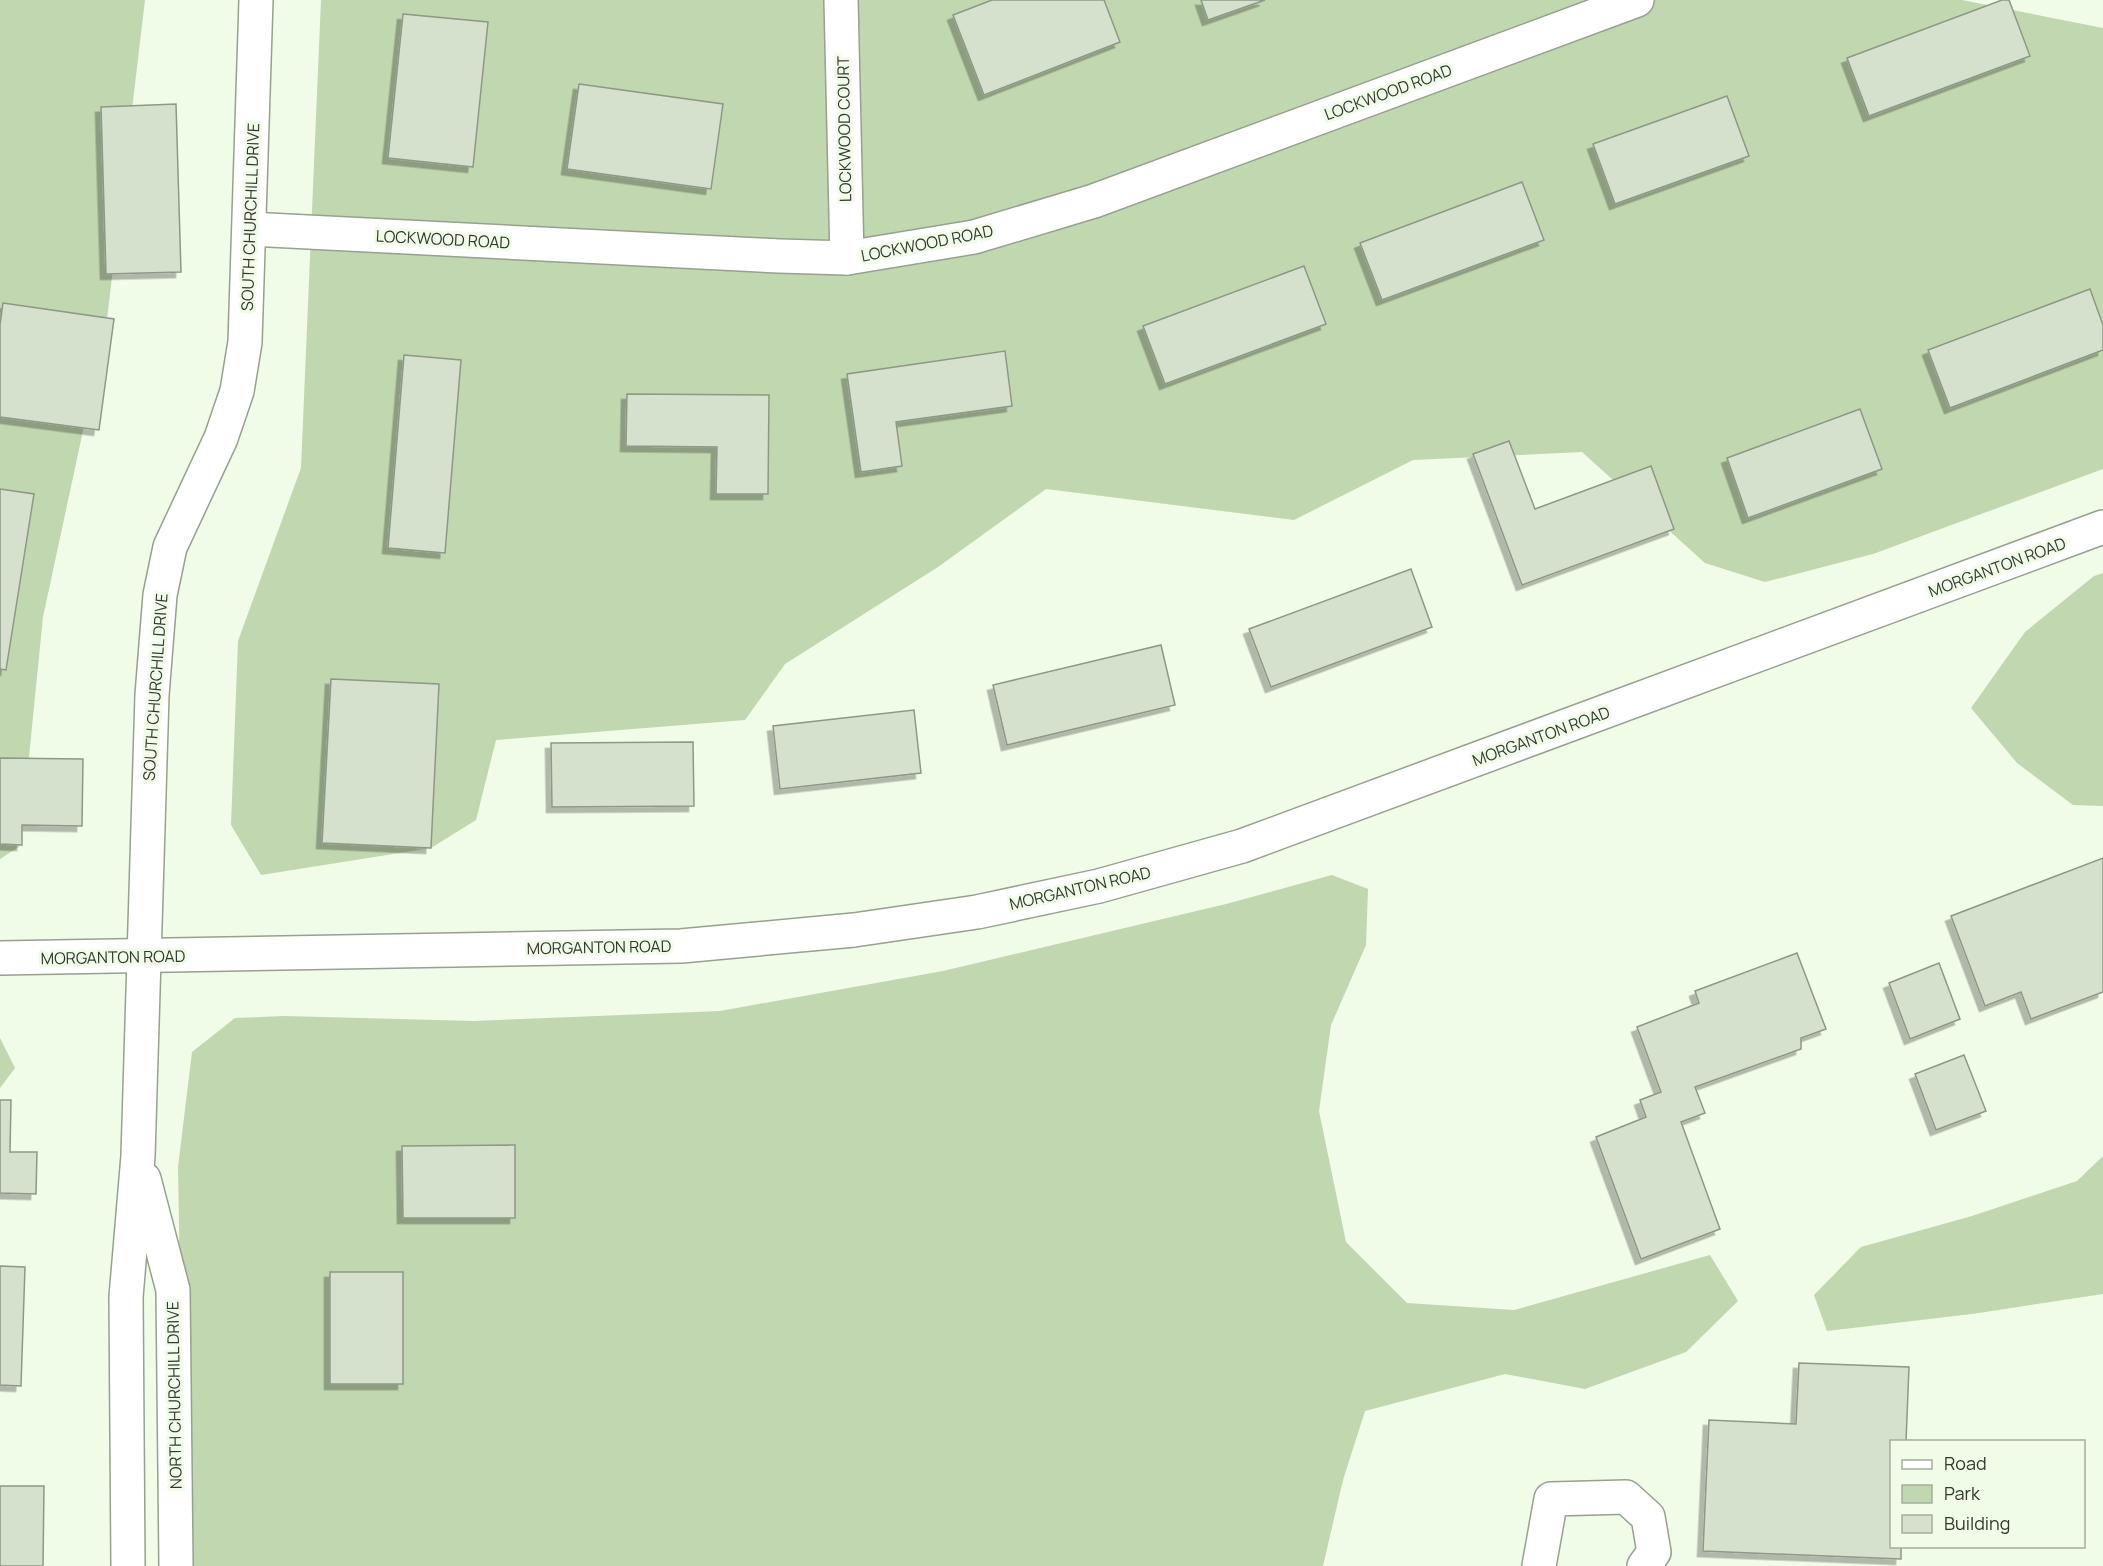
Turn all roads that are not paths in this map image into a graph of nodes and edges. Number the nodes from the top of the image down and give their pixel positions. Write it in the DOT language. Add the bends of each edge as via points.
graph roads {
  1 [pos="256,0"];
  2 [pos="841,0"];
  3 [pos="1637,0"];
  4 [pos="250,229"];
  5 [pos="847,258"];
  6 [pos="2103,527"];
  7 [pos="142,957"];
  8 [pos="0,958"];
  9 [pos="138,1156"];
  10 [pos="128,1566"];
  11 [pos="176,1566"];
  12 [pos="1539,1566"];
  13 [pos="1644,1566"];
  1 -- 4 [label="street, SOUTH CHURCHILL DRIVE"];
  2 -- 5 [label="street, LOCKWOOD COURT"];
  3 -- 5 [label="street, LOCKWOOD ROAD" via="1094,201 974,237"];
  4 -- 5 [label="street, LOCKWOOD ROAD"];
  4 -- 7 [label="street, SOUTH CHURCHILL DRIVE" via="245,342 237,391 221,438 171,547 160,595 152,695"];
  6 -- 7 [label="street, MORGANTON ROAD" via="1335,813 1242,846 1099,886 977,912 854,930 681,946"];
  7 -- 8 [label="street, MORGANTON ROAD"];
  7 -- 9 [label="street, NORTH CHURCHILL DRIVE"];
  9 -- 10 [label="street, NORTH CHURCHILL DRIVE" via="126,1297"];
  9 -- 11 [label="street, NORTH CHURCHILL DRIVE" via="173,1290"];
  12 -- 13 [label="street" via="1551,1499 1592,1496 1626,1497 1648,1517 1654,1552"];
}
